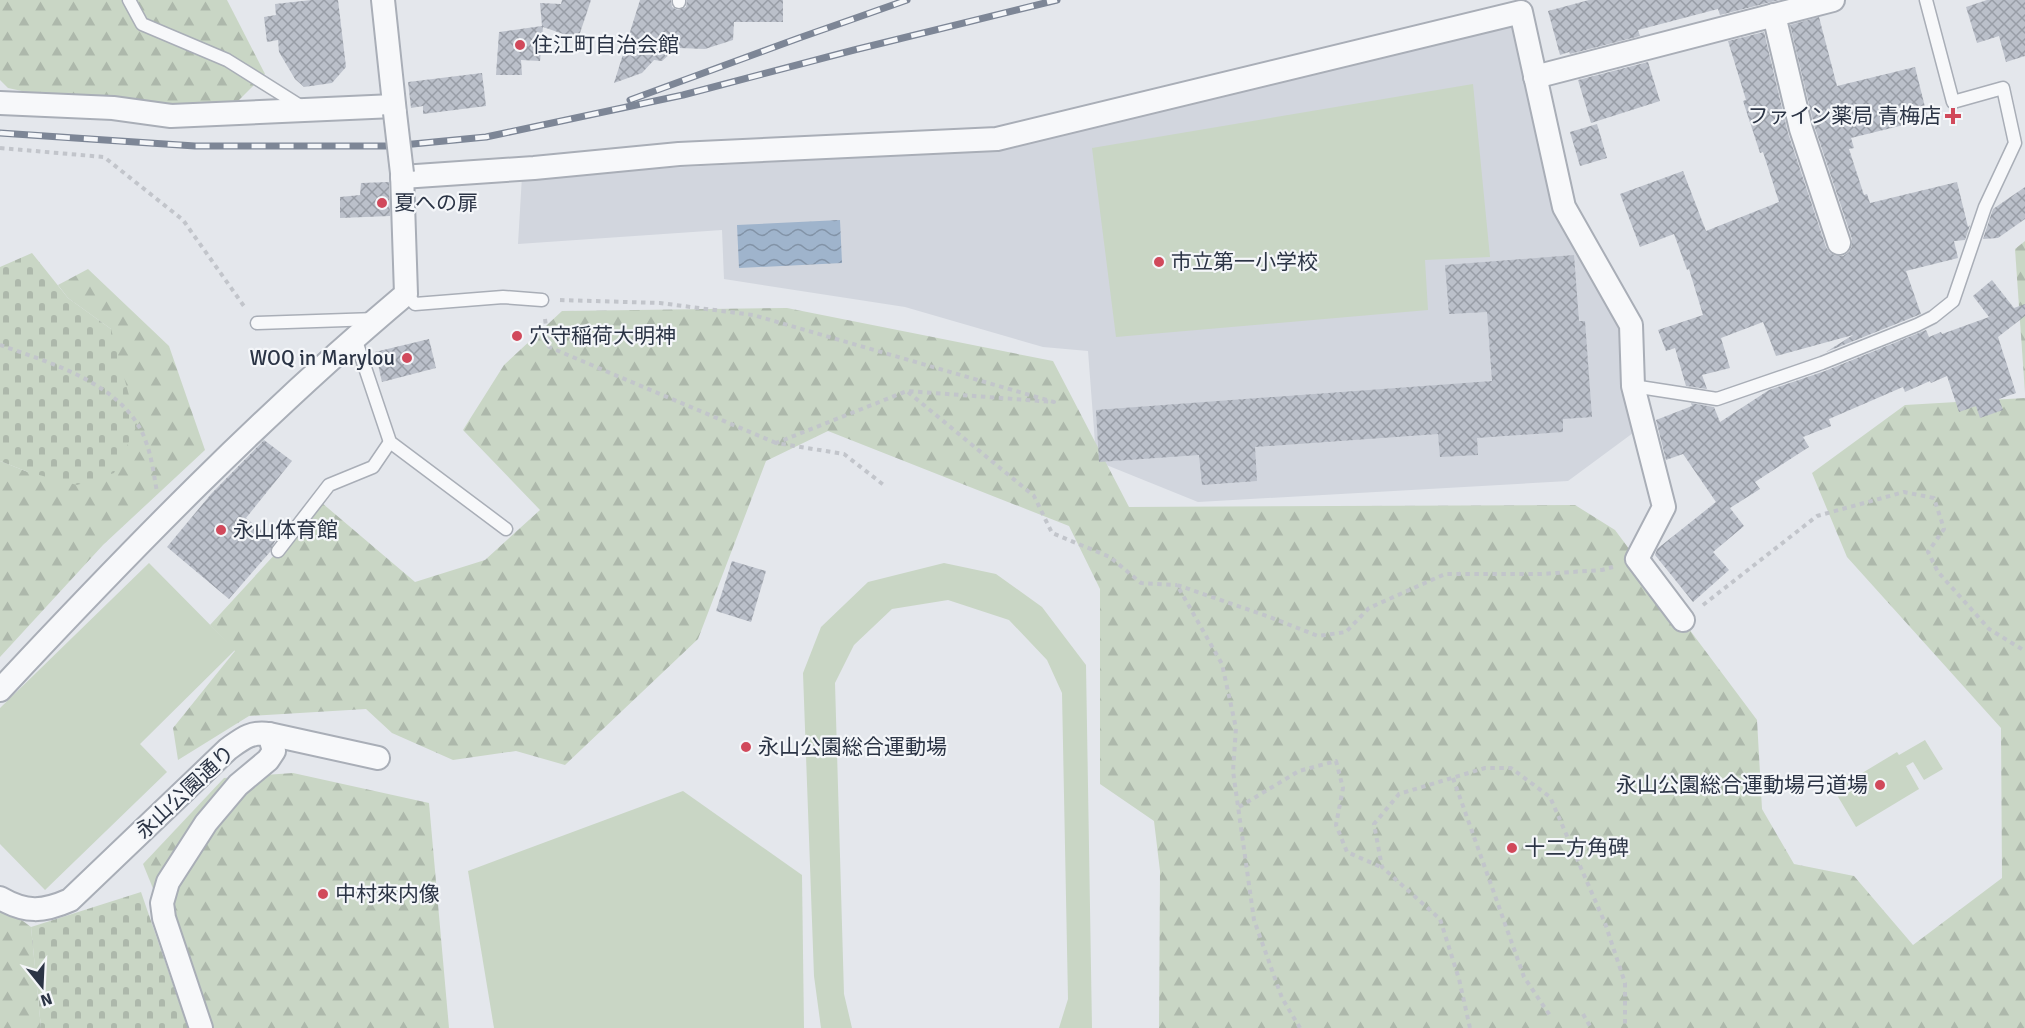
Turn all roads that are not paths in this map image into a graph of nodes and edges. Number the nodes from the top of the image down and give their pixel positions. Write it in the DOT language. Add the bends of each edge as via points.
graph roads {
  1 [pos="129,0"];
  2 [pos="383,0"];
  3 [pos="1833,0"];
  4 [pos="1926,0"];
  5 [pos="1774,15"];
  6 [pos="1535,77"];
  7 [pos="0,103"];
  8 [pos="306,110"];
  9 [pos="395,110"];
  10 [pos="2020,141"];
  11 [pos="402,175"];
  12 [pos="1839,243"];
  13 [pos="406,294"];
  14 [pos="542,300"];
  15 [pos="376,319"];
  16 [pos="257,323"];
  17 [pos="355,338"];
  18 [pos="1633,386"];
  19 [pos="390,442"];
  20 [pos="506,529"];
  21 [pos="278,551"];
  22 [pos="1683,620"];
  23 [pos="0,690"];
  24 [pos="269,734"];
  25 [pos="378,758"];
  26 [pos="0,898"];
  27 [pos="201,1028"];
  1 -- 8 [label="lane" via="142,24 227,60"];
  2 -- 9 [label="street"];
  3 -- 5 [label="street"];
  4 -- 10 [label="lane" via="1953,102 2003,88"];
  5 -- 6 [label="street"];
  5 -- 12 [label="street" via="1801,129"];
  6 -- 11 [label="street" via="1521,12 997,139 679,154"];
  6 -- 18 [label="street" via="1564,207 1632,325"];
  7 -- 8 [label="street" via="113,108 171,116"];
  8 -- 9 [label="street"];
  9 -- 11 [label="street, bridge"];
  10 -- 18 [label="lane" via="1985,207 1953,301 1933,317 1822,363 1716,399"];
  11 -- 13 [label="street"];
  13 -- 14 [label="lane" via="415,304 503,297"];
  13 -- 15 [label="street"];
  15 -- 16 [label="lane"];
  15 -- 17 [label="street"];
  17 -- 19 [label="lane"];
  17 -- 23 [label="street" via="272,411 173,509"];
  18 -- 22 [label="street" via="1664,507 1637,559"];
  19 -- 20 [label="lane"];
  19 -- 21 [label="lane" via="374,467 328,485"];
  24 -- 25 [label="street"];
  24 -- 26 [label="street, 永山公園通り" via="249,734 228,749 70,900 33,910 15,907"];
  24 -- 27 [label="street, 永山公園通り" via="274,751 206,823 168,882 162,903"];
}
